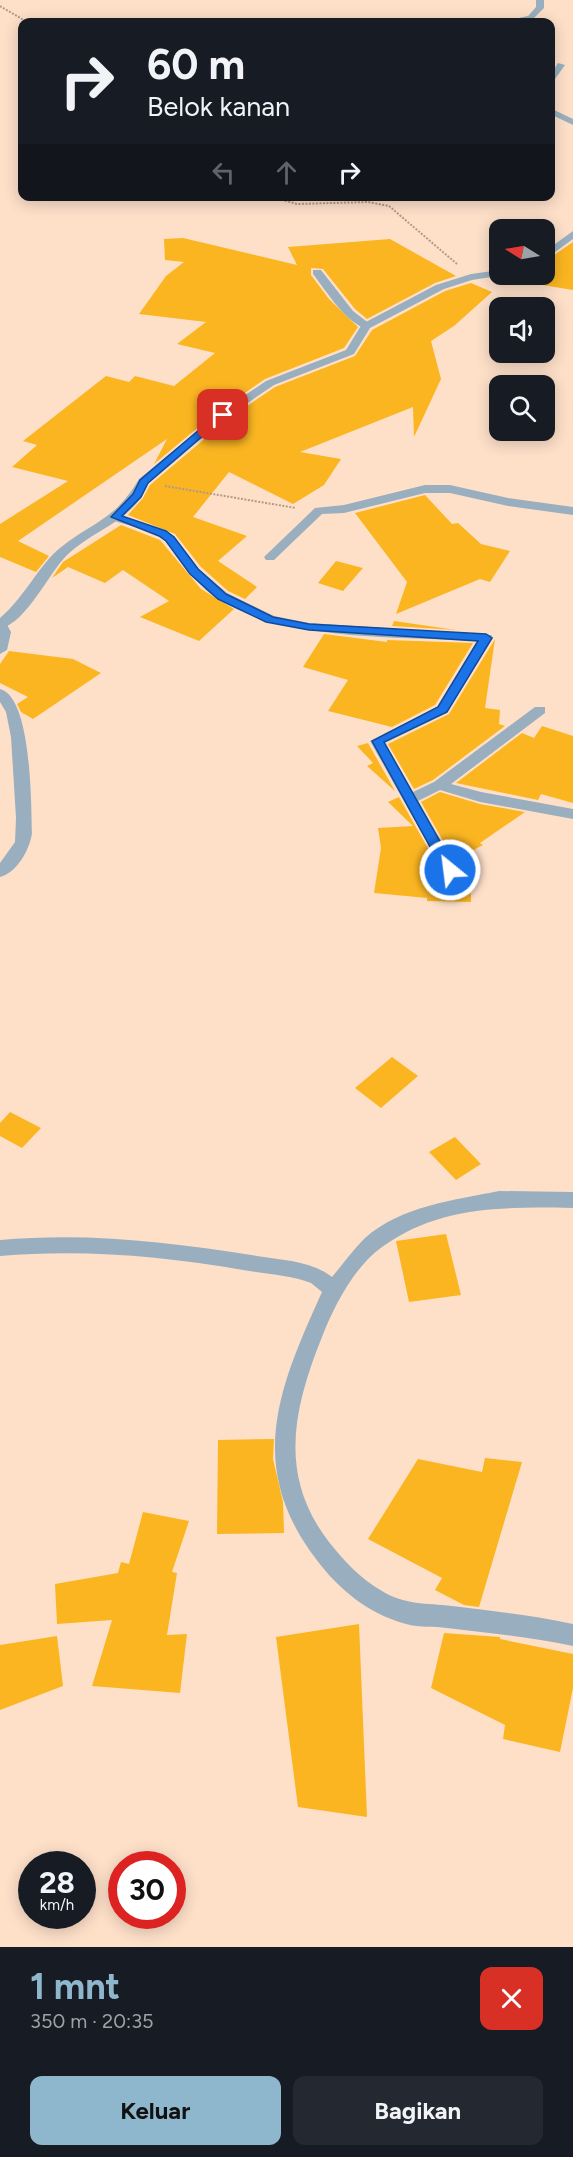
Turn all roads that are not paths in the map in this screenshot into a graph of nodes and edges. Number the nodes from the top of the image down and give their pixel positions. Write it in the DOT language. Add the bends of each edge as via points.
graph roads {
  1 [pos="540,0"];
  2 [pos="531,18"];
  3 [pos="561,65"];
  4 [pos="555,75"];
  5 [pos="555,113"];
  6 [pos="573,122"];
  7 [pos="572,235"];
  8 [pos="555,248"];
  9 [pos="316,272"];
  10 [pos="489,275"];
  11 [pos="366,326"];
  12 [pos="573,511"];
  13 [pos="116,517"];
  14 [pos="270,557"];
  15 [pos="0,625"];
  16 [pos="0,650"];
  17 [pos="0,693"];
  18 [pos="540,710"];
  19 [pos="439,785"];
  20 [pos="410,799"];
  21 [pos="573,814"];
  22 [pos="450,870"];
  23 [pos="0,872"];
  24 [pos="573,1200"];
  25 [pos="0,1248"];
  26 [pos="333,1289"];
  27 [pos="573,1635"];
  1 -- 2 [label="street" via="540,8"];
  3 -- 4 [label="street"];
  5 -- 6 [label="street"];
  7 -- 8 [label="street"];
  9 -- 11 [label="street" via="349,313"];
  10 -- 11 [label="street" via="430,291"];
  11 -- 13 [label="street" via="350,352 257,390 195,437 143,482 138,495"];
  12 -- 14 [label="street" via="438,488 319,511"];
  13 -- 15 [label="street" via="63,552 20,608"];
  13 -- 20 [label="street" via="170,539 194,572 222,596 270,619 309,627 486,638 442,710 378,741"];
  15 -- 16 [label="street" via="4,632"];
  17 -- 23 [label="street" via="15,719 24,836 13,859"];
  18 -- 19 [label="street"];
  19 -- 20 [label="street"];
  19 -- 21 [label="street"];
  20 -- 22 [label="street"];
  24 -- 26 [label="street" via="499,1199 430,1212 373,1243"];
  25 -- 26 [label="street" via="52,1245 158,1249 308,1273"];
  26 -- 27 [label="street" via="300,1364 285,1417 288,1480 303,1526 314,1544 356,1588 408,1614"];
}
